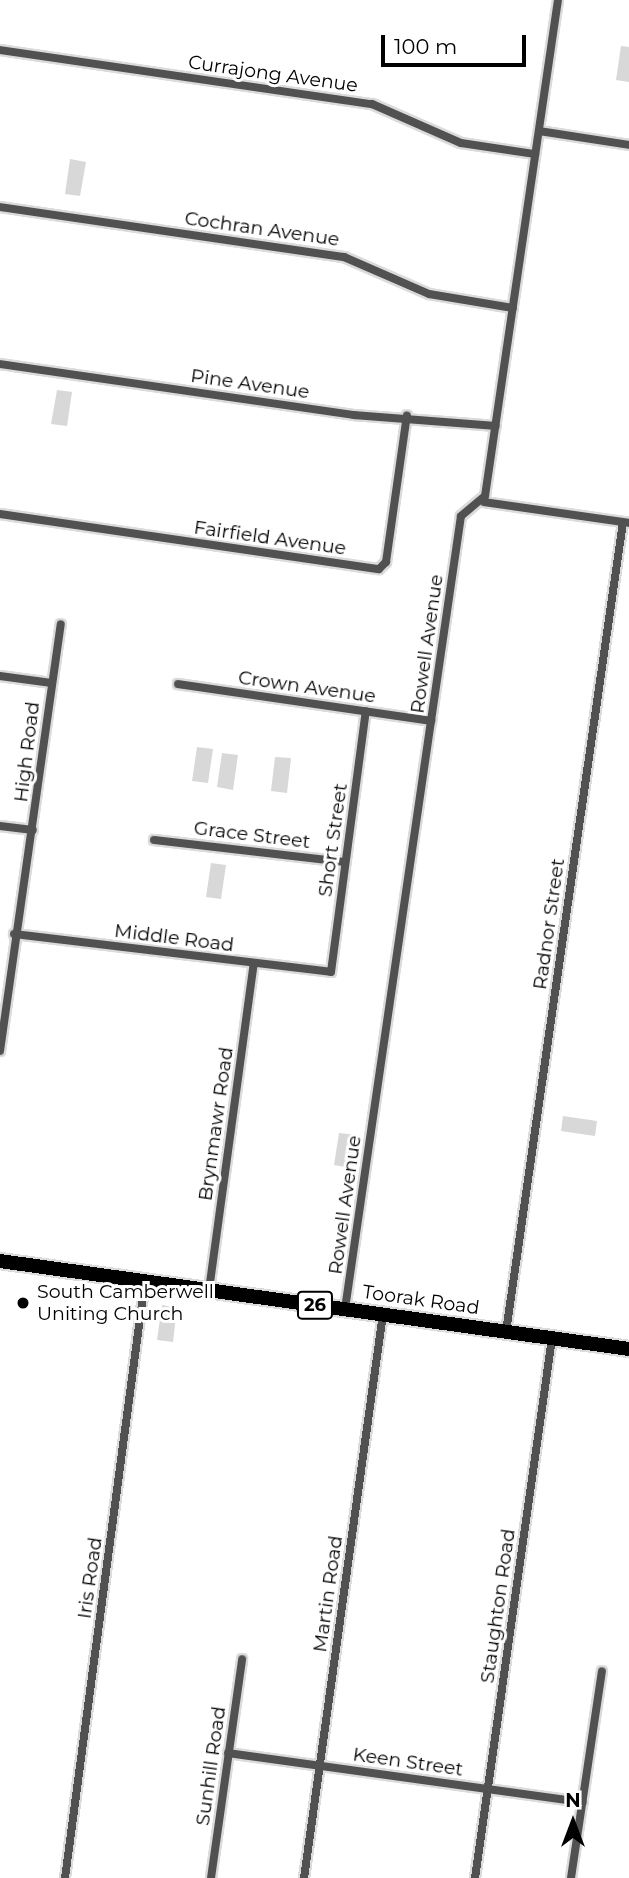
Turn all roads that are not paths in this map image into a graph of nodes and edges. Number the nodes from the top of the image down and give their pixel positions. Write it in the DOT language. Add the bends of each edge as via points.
graph roads {
  1 [pos="558,0"];
  2 [pos="0,50"];
  3 [pos="538,131"];
  4 [pos="629,145"];
  5 [pos="535,154"];
  6 [pos="0,207"];
  7 [pos="513,308"];
  8 [pos="0,364"];
  9 [pos="407,415"];
  10 [pos="496,426"];
  11 [pos="484,502"];
  12 [pos="0,514"];
  13 [pos="626,522"];
  14 [pos="61,624"];
  15 [pos="0,676"];
  16 [pos="52,683"];
  17 [pos="178,684"];
  18 [pos="366,711"];
  19 [pos="431,721"];
  20 [pos="0,826"];
  21 [pos="33,830"];
  22 [pos="154,839"];
  23 [pos="345,862"];
  24 [pos="14,934"];
  25 [pos="254,963"];
  26 [pos="331,972"];
  27 [pos="0,1051"];
  28 [pos="0,1261"];
  29 [pos="145,1281"];
  30 [pos="209,1290"];
  31 [pos="345,1309"];
  32 [pos="383,1314"];
  33 [pos="506,1332"];
  34 [pos="552,1338"];
  35 [pos="629,1349"];
  36 [pos="242,1659"];
  37 [pos="602,1671"];
  38 [pos="228,1753"];
  39 [pos="320,1766"];
  40 [pos="488,1789"];
  41 [pos="583,1802"];
  42 [pos="65,1878"];
  43 [pos="211,1878"];
  44 [pos="304,1878"];
  45 [pos="475,1878"];
  46 [pos="572,1878"];
  1 -- 3 [label="street"];
  2 -- 5 [label="street, Currajong Avenue" via="364,103 461,143"];
  3 -- 4 [label="street"];
  3 -- 5 [label="street"];
  5 -- 7 [label="street"];
  6 -- 7 [label="street, Cochran Avenue" via="344,257 429,294"];
  7 -- 10 [label="street"];
  8 -- 9 [label="street, Pine Avenue" via="355,415"];
  9 -- 10 [label="street, Pine Avenue"];
  9 -- 12 [label="street, Fairfield Avenue" via="386,562 379,569"];
  10 -- 11 [label="street"];
  11 -- 13 [label="street"];
  11 -- 19 [label="street, Rowell Avenue" via="462,512"];
  13 -- 33 [label="street, Radnor Street"];
  14 -- 16 [label="street, High Road"];
  15 -- 16 [label="street"];
  16 -- 21 [label="street, High Road"];
  17 -- 18 [label="street, Crown Avenue"];
  18 -- 19 [label="street, Crown Avenue"];
  18 -- 23 [label="street, Short Street"];
  19 -- 31 [label="street, Rowell Avenue"];
  20 -- 21 [label="street"];
  21 -- 24 [label="street, High Road"];
  22 -- 23 [label="street, Grace Street"];
  23 -- 26 [label="street, Short Street"];
  24 -- 25 [label="street, Middle Road"];
  24 -- 27 [label="street, High Road"];
  25 -- 26 [label="street, Middle Road"];
  25 -- 30 [label="street, Brynmawr Road"];
  28 -- 29 [label="highway, Toorak Road / 26"];
  29 -- 30 [label="highway, Toorak Road / 26"];
  29 -- 42 [label="street, Iris Road"];
  30 -- 31 [label="highway, Toorak Road / 26"];
  31 -- 32 [label="highway, Toorak Road / 26"];
  32 -- 33 [label="highway, Toorak Road / 26"];
  32 -- 39 [label="street, Martin Road"];
  33 -- 34 [label="highway, Toorak Road / 26"];
  34 -- 35 [label="highway, Toorak Road / 26"];
  34 -- 40 [label="street, Staughton Road"];
  36 -- 38 [label="street, Sunhill Road"];
  37 -- 41 [label="street"];
  38 -- 39 [label="street, Keen Street"];
  38 -- 43 [label="street, Sunhill Road"];
  39 -- 40 [label="street, Keen Street"];
  39 -- 44 [label="street, Martin Road"];
  40 -- 41 [label="street, Keen Street"];
  40 -- 45 [label="street, Staughton Road"];
  41 -- 46 [label="street"];
}
